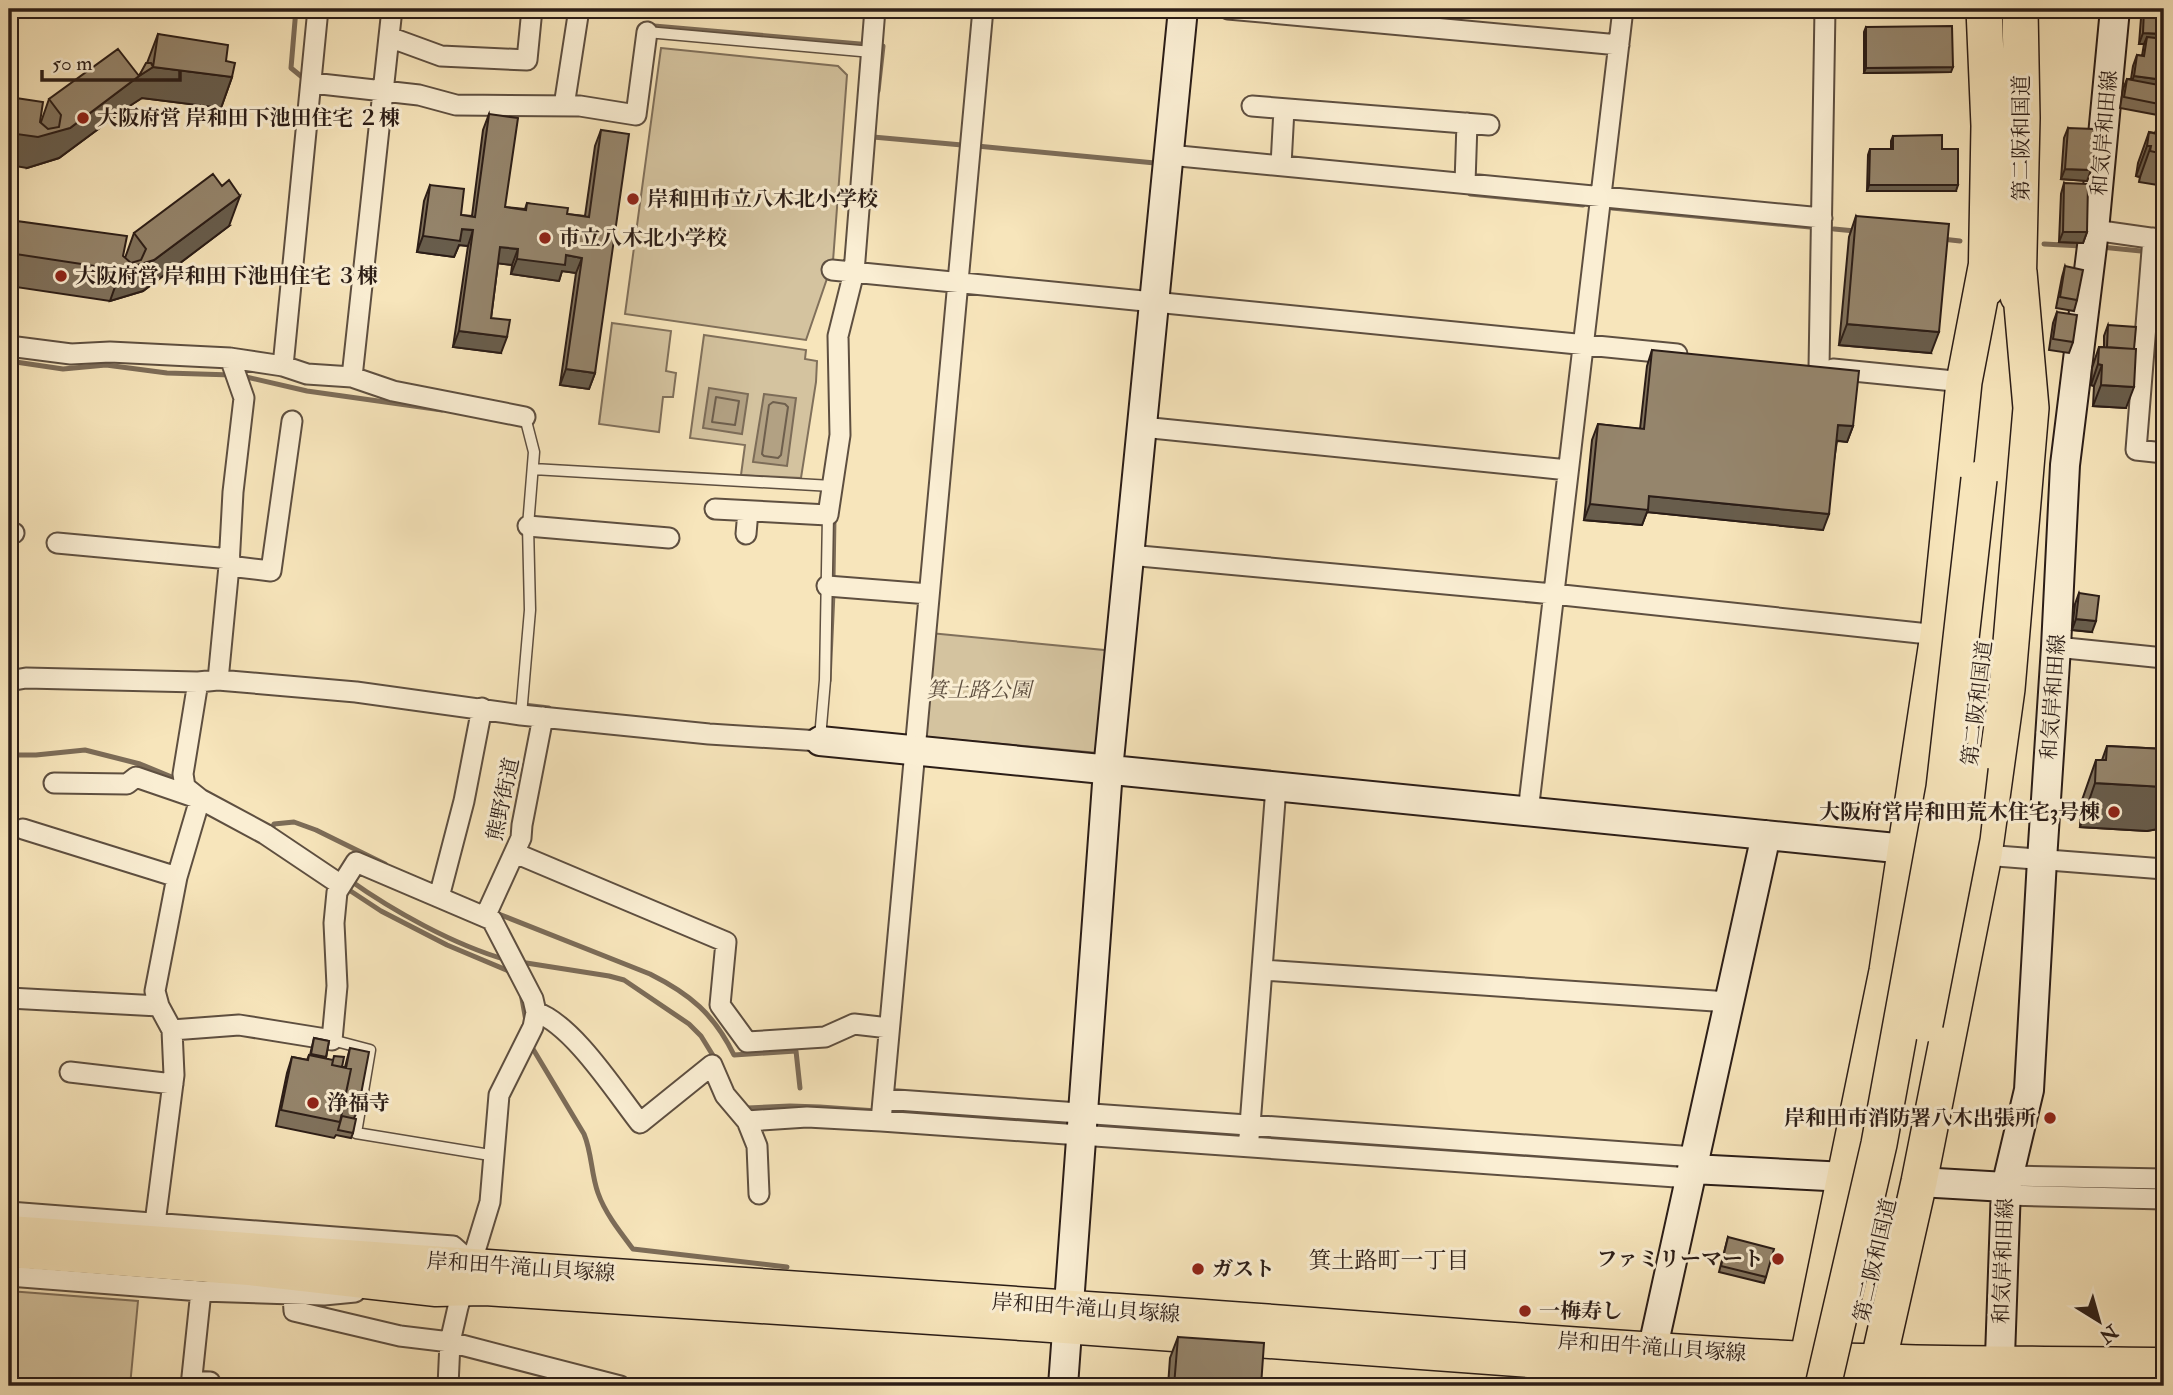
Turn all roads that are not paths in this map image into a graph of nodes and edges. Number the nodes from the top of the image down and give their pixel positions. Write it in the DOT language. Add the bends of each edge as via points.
graph roads {
  1 [pos="318,9"];
  2 [pos="392,9"];
  3 [pos="532,9"];
  4 [pos="579,9"];
  5 [pos="875,9"];
  6 [pos="983,9"];
  7 [pos="1183,9"];
  8 [pos="1228,9"];
  9 [pos="1623,9"];
  10 [pos="1825,9"];
  11 [pos="1984,9"];
  12 [pos="2020,9"];
  13 [pos="2115,9"];
  14 [pos="647,32"];
  15 [pos="389,37"];
  16 [pos="1619,45"];
  17 [pos="872,52"];
  18 [pos="312,83"];
  19 [pos="383,91"];
  20 [pos="564,106"];
  21 [pos="1252,106"];
  22 [pos="1284,109"];
  23 [pos="1467,123"];
  24 [pos="1489,125"];
  25 [pos="1169,155"];
  26 [pos="1280,165"];
  27 [pos="1465,183"];
  28 [pos="1600,197"];
  29 [pos="1822,218"];
  30 [pos="2094,230"];
  31 [pos="2159,239"];
  32 [pos="2003,269"];
  33 [pos="832,270"];
  34 [pos="854,272"];
  35 [pos="958,282"];
  36 [pos="1154,302"];
  37 [pos="1582,344"];
  38 [pos="9,346"];
  39 [pos="1693,355"];
  40 [pos="230,358"];
  41 [pos="283,366"];
  42 [pos="352,377"];
  43 [pos="1964,382"];
  44 [pos="525,417"];
  45 [pos="292,421"];
  46 [pos="1142,427"];
  47 [pos="2164,453"];
  48 [pos="533,469"];
  49 [pos="1568,470"];
  50 [pos="1991,480"];
  51 [pos="832,486"];
  52 [pos="715,509"];
  53 [pos="748,511"];
  54 [pos="828,515"];
  55 [pos="528,526"];
  56 [pos="746,534"];
  57 [pos="669,538"];
  58 [pos="57,543"];
  59 [pos="1129,555"];
  60 [pos="229,563"];
  61 [pos="827,586"];
  62 [pos="929,594"];
  63 [pos="1553,594"];
  64 [pos="1938,635"];
  65 [pos="2056,647"];
  66 [pos="2164,658"];
  67 [pos="9,681"];
  68 [pos="208,681"];
  69 [pos="482,708"];
  70 [pos="521,715"];
  71 [pos="543,717"];
  72 [pos="820,741"];
  73 [pos="915,751"];
  74 [pos="1108,770"];
  75 [pos="54,783"];
  76 [pos="189,787"];
  77 [pos="1276,787"];
  78 [pos="1528,812"];
  79 [pos="23,829"];
  80 [pos="1766,835"];
  81 [pos="1906,849"];
  82 [pos="515,853"];
  83 [pos="1984,855"];
  84 [pos="2042,860"];
  85 [pos="2164,869"];
  86 [pos="177,877"];
  87 [pos="344,880"];
  88 [pos="439,897"];
  89 [pos="485,917"];
  90 [pos="1262,970"];
  91 [pos="9,998"];
  92 [pos="1729,1002"];
  93 [pos="159,1006"];
  94 [pos="536,1012"];
  95 [pos="889,1028"];
  96 [pos="172,1030"];
  97 [pos="332,1040"];
  98 [pos="70,1072"];
  99 [pos="173,1084"];
  100 [pos="882,1111"];
  101 [pos="747,1121"];
  102 [pos="1084,1125"];
  103 [pos="1249,1137"];
  104 [pos="495,1156"];
  105 [pos="1692,1168"];
  106 [pos="1846,1177"];
  107 [pos="2164,1179"];
  108 [pos="1919,1182"];
  109 [pos="2007,1186"];
  110 [pos="759,1194"];
  111 [pos="2164,1199"];
  112 [pos="9,1212"];
  113 [pos="155,1223"];
  114 [pos="9,1231"];
  115 [pos="127,1250"];
  116 [pos="9,1252"];
  117 [pos="9,1276"];
  118 [pos="468,1276"];
  119 [pos="398,1288"];
  120 [pos="201,1291"];
  121 [pos="293,1294"];
  122 [pos="1067,1317"];
  123 [pos="450,1342"];
  124 [pos="2164,1363"];
  125 [pos="1647,1368"];
  126 [pos="1999,1377"];
  127 [pos="1809,1378"];
  128 [pos="1867,1379"];
  129 [pos="198,1383"];
  130 [pos="448,1386"];
  131 [pos="620,1386"];
  132 [pos="1063,1386"];
  133 [pos="2035,1386"];
  1 -- 18 [label="street"];
  2 -- 15 [label="street"];
  3 -- 15 [label="street" via="527,60 441,56"];
  4 -- 20 [label="street"];
  5 -- 17 [label="street"];
  6 -- 35 [label="street"];
  7 -- 25 [label="street"];
  8 -- 16 [label="street"];
  9 -- 16 [label="street"];
  10 -- 29 [label="street"];
  11 -- 32 [label="highway, 第二阪和国道" via="1989,126"];
  12 -- 32 [label="highway, 第二阪和国道" via="2022,118"];
  13 -- 30 [label="street, 和気岸和田線"];
  14 -- 17 [label="lane"];
  14 -- 20 [label="street" via="636,115"];
  15 -- 19 [label="street"];
  16 -- 28 [label="street"];
  17 -- 34 [label="street"];
  18 -- 19 [label="street"];
  18 -- 41 [label="street"];
  19 -- 20 [label="street" via="456,106"];
  19 -- 42 [label="street"];
  21 -- 22 [label="street"];
  22 -- 23 [label="street"];
  22 -- 26 [label="street"];
  23 -- 24 [label="street"];
  23 -- 27 [label="street"];
  25 -- 26 [label="street"];
  25 -- 36 [label="street"];
  26 -- 27 [label="street"];
  27 -- 28 [label="street"];
  28 -- 29 [label="street"];
  28 -- 37 [label="street"];
  29 -- 43 [label="street" via="1812,367"];
  30 -- 31 [label="street"];
  30 -- 65 [label="street, 和気岸和田線" via="2065,465"];
  31 -- 47 [label="street" via="2136,450"];
  32 -- 43 [label="highway"];
  32 -- 50 [label="highway, 第二阪和国道"];
  32 -- 83 [label="highway" via="2031,408 2007,689"];
  33 -- 34 [label="street"];
  34 -- 35 [label="street"];
  34 -- 51 [label="street" via="838,336 840,435"];
  35 -- 36 [label="street"];
  35 -- 62 [label="street"];
  36 -- 37 [label="street"];
  36 -- 46 [label="street"];
  37 -- 39 [label="street"];
  37 -- 49 [label="street"];
  38 -- 40 [label="street" via="71,354"];
  40 -- 41 [label="street"];
  40 -- 60 [label="street" via="244,398"];
  41 -- 42 [label="street"];
  42 -- 44 [label="street" via="393,391"];
  43 -- 64 [label="highway"];
  44 -- 48 [label="lane" via="534,452"];
  45 -- 60 [label="street" via="271,571"];
  46 -- 49 [label="street"];
  46 -- 59 [label="street"];
  48 -- 51 [label="lane"];
  48 -- 55 [label="lane"];
  49 -- 63 [label="street"];
  50 -- 127 [label="highway, 第二阪和国道, bridge" via="1944,788 1879,1144"];
  50 -- 128 [label="highway, 第二阪和国道, bridge" via="1962,835 1901,1150"];
  51 -- 54 [label="street"];
  52 -- 53 [label="street"];
  53 -- 54 [label="street"];
  53 -- 56 [label="street"];
  54 -- 61 [label="lane"];
  55 -- 57 [label="street"];
  55 -- 70 [label="lane" via="530,610"];
  58 -- 60 [label="street"];
  59 -- 63 [label="street"];
  59 -- 74 [label="street"];
  60 -- 68 [label="street"];
  61 -- 62 [label="street"];
  61 -- 72 [label="lane"];
  62 -- 73 [label="street"];
  63 -- 64 [label="street"];
  63 -- 78 [label="street"];
  64 -- 81 [label="highway"];
  65 -- 66 [label="street"];
  65 -- 84 [label="street, 和気岸和田線"];
  67 -- 68 [label="street"];
  68 -- 69 [label="street" via="356,692"];
  68 -- 76 [label="street"];
  69 -- 70 [label="street"];
  69 -- 88 [label="street"];
  70 -- 71 [label="street"];
  71 -- 72 [label="street"];
  71 -- 82 [label="street, 熊野街道"];
  72 -- 73 [label="street"];
  73 -- 74 [label="street"];
  73 -- 95 [label="street"];
  74 -- 77 [label="street"];
  74 -- 102 [label="street"];
  75 -- 76 [label="street" via="127,784 136,778"];
  76 -- 86 [label="street"];
  76 -- 87 [label="street"];
  77 -- 78 [label="street"];
  77 -- 90 [label="street"];
  78 -- 80 [label="street"];
  79 -- 86 [label="street"];
  80 -- 81 [label="street"];
  80 -- 92 [label="street"];
  81 -- 106 [label="highway"];
  82 -- 89 [label="street, 熊野街道"];
  82 -- 95 [label="street" via="726,942 720,1005 747,1042 825,1037 854,1024"];
  83 -- 84 [label="street"];
  83 -- 108 [label="highway"];
  84 -- 85 [label="street"];
  84 -- 109 [label="street, 和気岸和田線" via="2029,1090"];
  86 -- 93 [label="street" via="155,991"];
  87 -- 88 [label="street" via="356,862"];
  87 -- 97 [label="street" via="337,892 334,923 337,986"];
  88 -- 89 [label="street"];
  89 -- 94 [label="street" via="492,919"];
  90 -- 92 [label="street"];
  90 -- 103 [label="street"];
  91 -- 93 [label="street"];
  92 -- 105 [label="street"];
  93 -- 96 [label="street"];
  94 -- 101 [label="street" via="580,1046 640,1123 712,1065 725,1095"];
  94 -- 104 [label="street" via="499,1095"];
  95 -- 100 [label="street"];
  96 -- 97 [label="street" via="239,1025"];
  96 -- 99 [label="street"];
  97 -- 104 [label="lane" via="370,1050 356,1133"];
  98 -- 99 [label="street"];
  99 -- 113 [label="street"];
  100 -- 101 [label="street"];
  100 -- 102 [label="street"];
  101 -- 110 [label="street" via="757,1146"];
  102 -- 103 [label="street"];
  102 -- 122 [label="street"];
  103 -- 105 [label="street"];
  104 -- 118 [label="street" via="490,1202"];
  105 -- 106 [label="street"];
  105 -- 125 [label="street"];
  106 -- 127 [label="highway"];
  107 -- 109 [label="street"];
  108 -- 109 [label="street"];
  108 -- 128 [label="highway"];
  109 -- 111 [label="street"];
  109 -- 126 [label="street, 和気岸和田線"];
  112 -- 113 [label="street"];
  113 -- 118 [label="street" via="453,1246"];
  114 -- 115 [label="main road, 岸和田牛滝山貝塚線"];
  115 -- 116 [label="main road, 岸和田牛滝山貝塚線"];
  115 -- 118 [label="main road, 岸和田牛滝山貝塚線"];
  115 -- 119 [label="main road, 岸和田牛滝山貝塚線"];
  117 -- 120 [label="street"];
  118 -- 119 [label="main road, 岸和田牛滝山貝塚線" via="436,1291"];
  118 -- 122 [label="main road, 岸和田牛滝山貝塚線" via="998,1303"];
  118 -- 123 [label="street"];
  119 -- 121 [label="street"];
  120 -- 121 [label="street"];
  120 -- 129 [label="street"];
  121 -- 123 [label="street" via="294,1311 400,1336"];
  122 -- 125 [label="main road, 岸和田牛滝山貝塚線"];
  122 -- 132 [label="street"];
  123 -- 130 [label="street"];
  123 -- 131 [label="street"];
  124 -- 126 [label="main road, 岸和田牛滝山貝塚線"];
  125 -- 127 [label="main road, 岸和田牛滝山貝塚線"];
  126 -- 128 [label="main road, 岸和田牛滝山貝塚線"];
  126 -- 133 [label="main road, 岸和田牛滝山貝塚線"];
  127 -- 128 [label="main road, 岸和田牛滝山貝塚線"];
}
